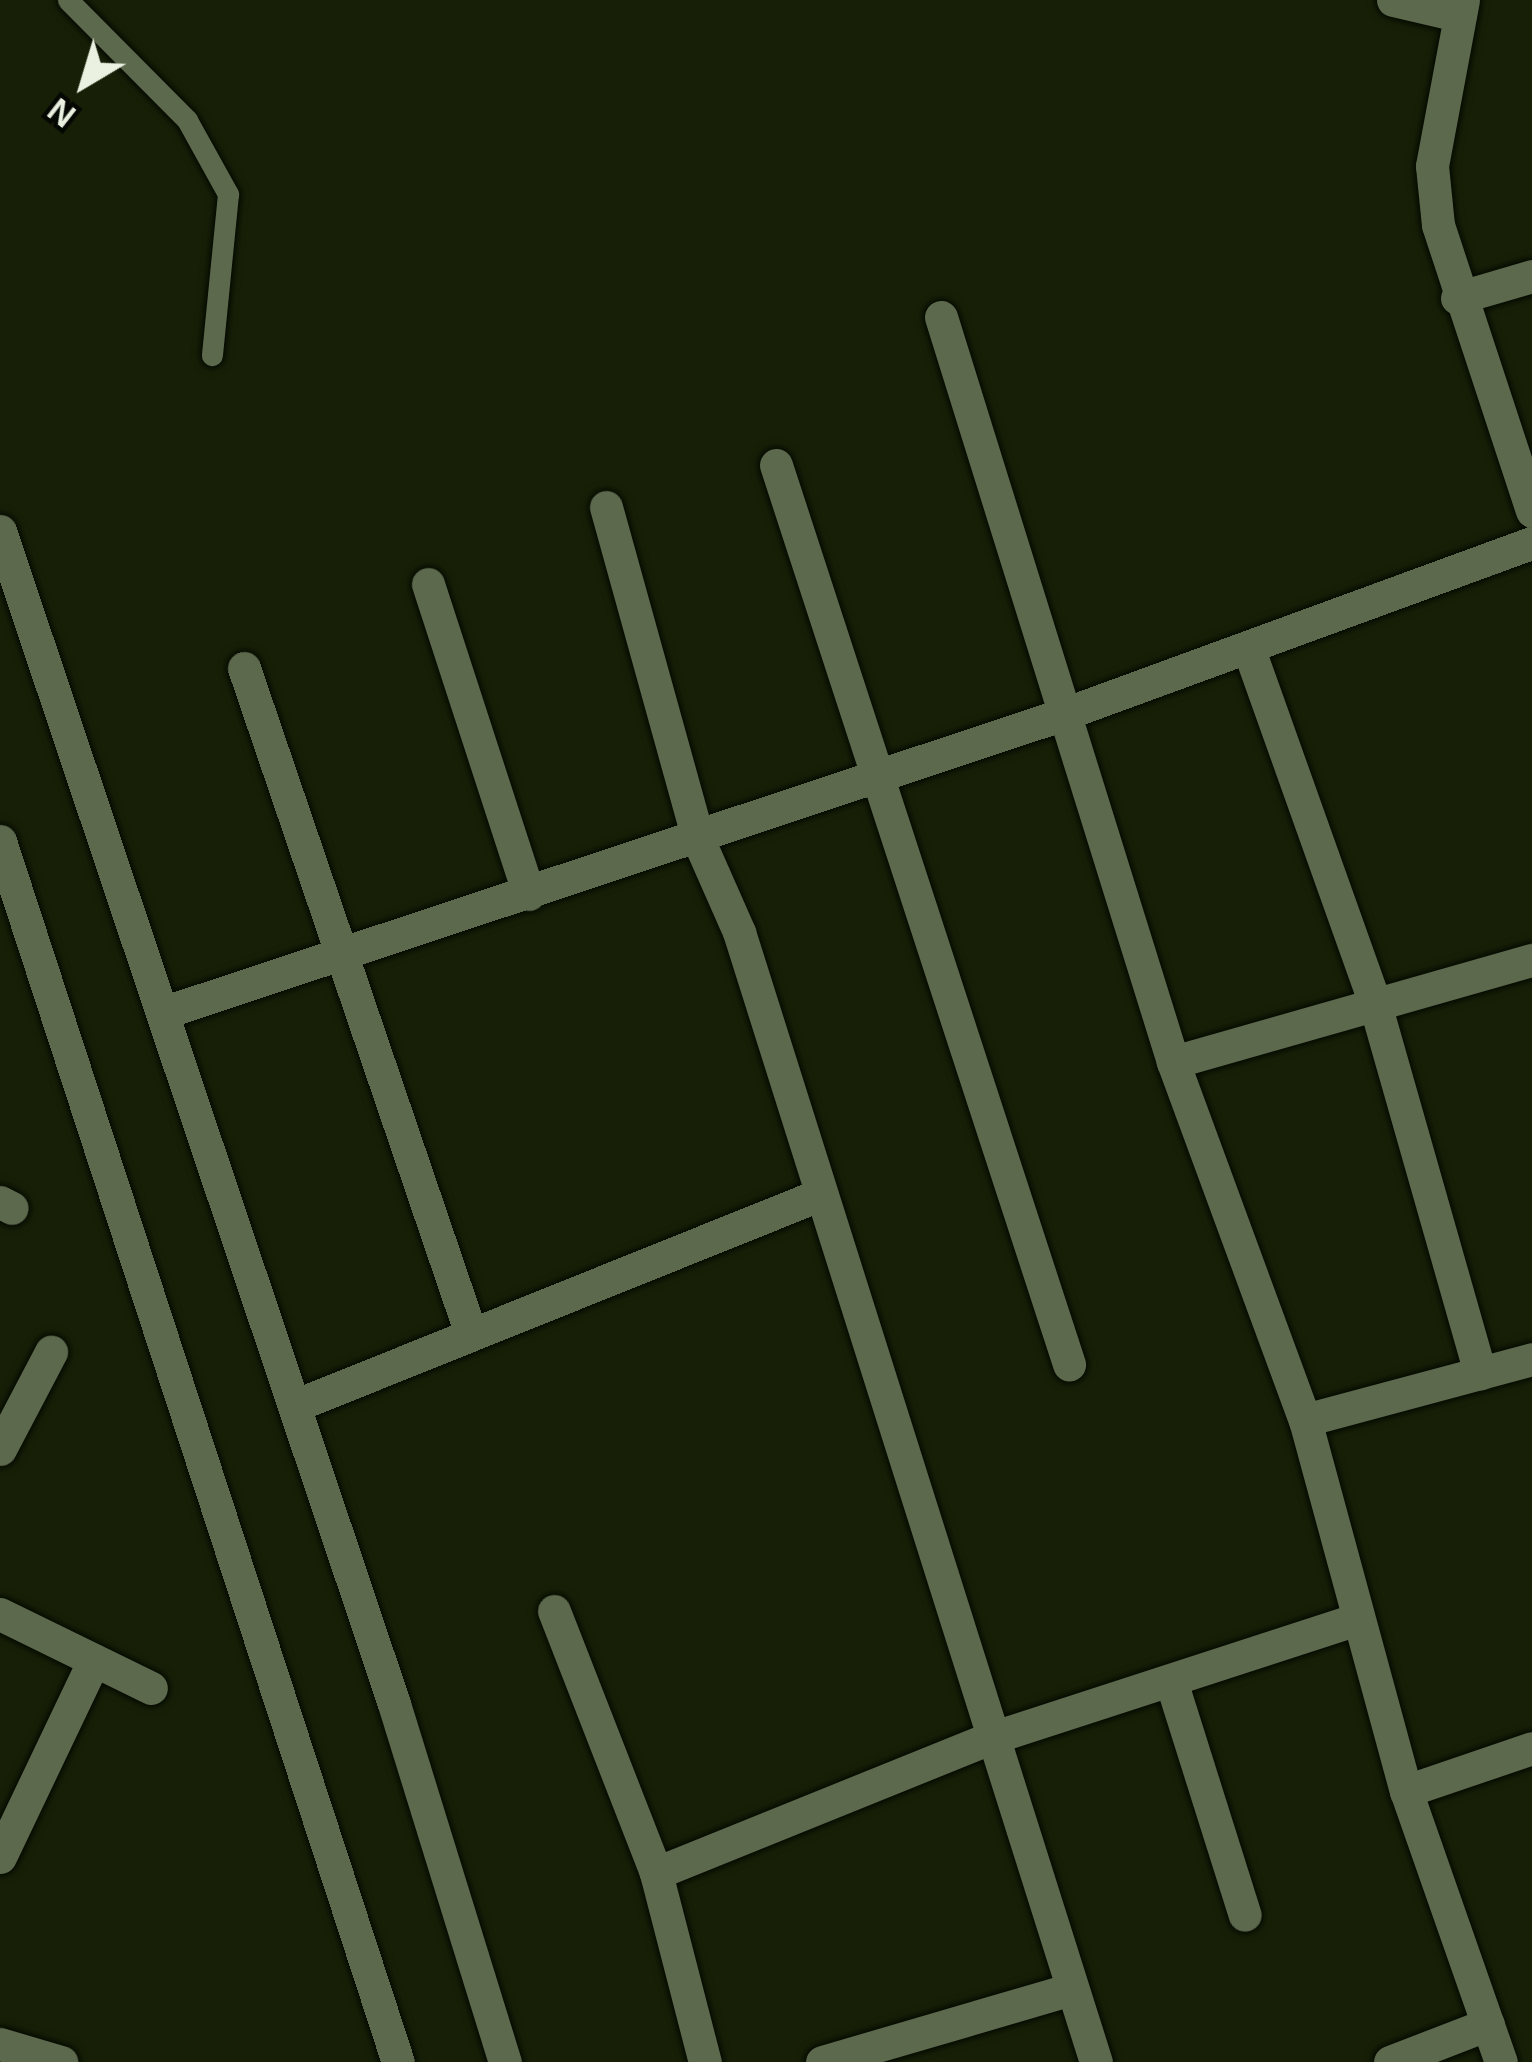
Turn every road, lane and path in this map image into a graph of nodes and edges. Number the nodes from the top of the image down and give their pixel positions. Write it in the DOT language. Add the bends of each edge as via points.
graph roads {
  1 [pos="68,0"];
  2 [pos="1393,0"];
  3 [pos="1460,8"];
  4 [pos="1532,276"];
  5 [pos="1457,298"];
  6 [pos="941,317"];
  7 [pos="212,355"];
  8 [pos="776,465"];
  9 [pos="606,507"];
  10 [pos="1532,511"];
  11 [pos="0,531"];
  12 [pos="1532,542"];
  13 [pos="428,584"];
  14 [pos="1248,647"];
  15 [pos="244,668"];
  16 [pos="1064,715"];
  17 [pos="875,776"];
  18 [pos="698,839"];
  19 [pos="0,841"];
  20 [pos="529,894"];
  21 [pos="342,955"];
  22 [pos="1532,960"];
  23 [pos="1375,1004"];
  24 [pos="162,1013"];
  25 [pos="1173,1062"];
  26 [pos="820,1195"];
  27 [pos="471,1334"];
  28 [pos="51,1352"];
  29 [pos="1532,1358"];
  30 [pos="1069,1364"];
  31 [pos="1480,1372"];
  32 [pos="294,1406"];
  33 [pos="1305,1420"];
  34 [pos="0,1450"];
  35 [pos="554,1612"];
  36 [pos="0,1614"];
  37 [pos="1355,1619"];
  38 [pos="94,1660"];
  39 [pos="1171,1681"];
  40 [pos="151,1688"];
  41 [pos="988,1739"];
  42 [pos="1532,1748"];
  43 [pos="1406,1791"];
  44 [pos="0,1857"];
  45 [pos="656,1873"];
  46 [pos="1245,1915"];
  47 [pos="1072,1989"];
  48 [pos="1487,2024"];
  49 [pos="0,2044"];
  50 [pos="61,2062"];
  51 [pos="398,2062"];
  52 [pos="505,2062"];
  53 [pos="705,2062"];
  54 [pos="823,2062"];
  55 [pos="1096,2062"];
  56 [pos="1390,2062"];
  57 [pos="1501,2062"];
  1 -- 7 [label="lane" via="188,120 228,194"];
  2 -- 3 [label="street"];
  3 -- 5 [label="street" via="1432,166"];
  4 -- 5 [label="street"];
  5 -- 10 [label="street"];
  6 -- 16 [label="street"];
  8 -- 17 [label="street"];
  9 -- 18 [label="street"];
  11 -- 24 [label="street"];
  12 -- 14 [label="street"];
  13 -- 20 [label="street"];
  14 -- 16 [label="street"];
  14 -- 23 [label="street"];
  15 -- 21 [label="street"];
  16 -- 17 [label="street"];
  16 -- 25 [label="street"];
  17 -- 18 [label="street"];
  17 -- 30 [label="street"];
  18 -- 20 [label="street"];
  18 -- 26 [label="street" via="739,932"];
  19 -- 51 [label="street"];
  20 -- 21 [label="street"];
  21 -- 24 [label="street"];
  21 -- 27 [label="street"];
  22 -- 23 [label="street"];
  23 -- 25 [label="street"];
  23 -- 31 [label="street"];
  24 -- 32 [label="street"];
  25 -- 33 [label="street"];
  26 -- 27 [label="street"];
  26 -- 41 [label="street"];
  27 -- 32 [label="street"];
  28 -- 34 [label="street"];
  29 -- 31 [label="street"];
  31 -- 33 [label="street"];
  32 -- 52 [label="street"];
  33 -- 37 [label="street"];
  35 -- 45 [label="street"];
  36 -- 38 [label="street"];
  37 -- 39 [label="street"];
  37 -- 43 [label="street"];
  38 -- 40 [label="street"];
  38 -- 44 [label="street"];
  39 -- 41 [label="street"];
  39 -- 46 [label="street"];
  41 -- 45 [label="street"];
  41 -- 47 [label="street"];
  42 -- 43 [label="street"];
  43 -- 48 [label="street"];
  45 -- 53 [label="street"];
  47 -- 54 [label="street"];
  47 -- 55 [label="street"];
  48 -- 56 [label="street"];
  48 -- 57 [label="street"];
  49 -- 50 [label="street"];
}
